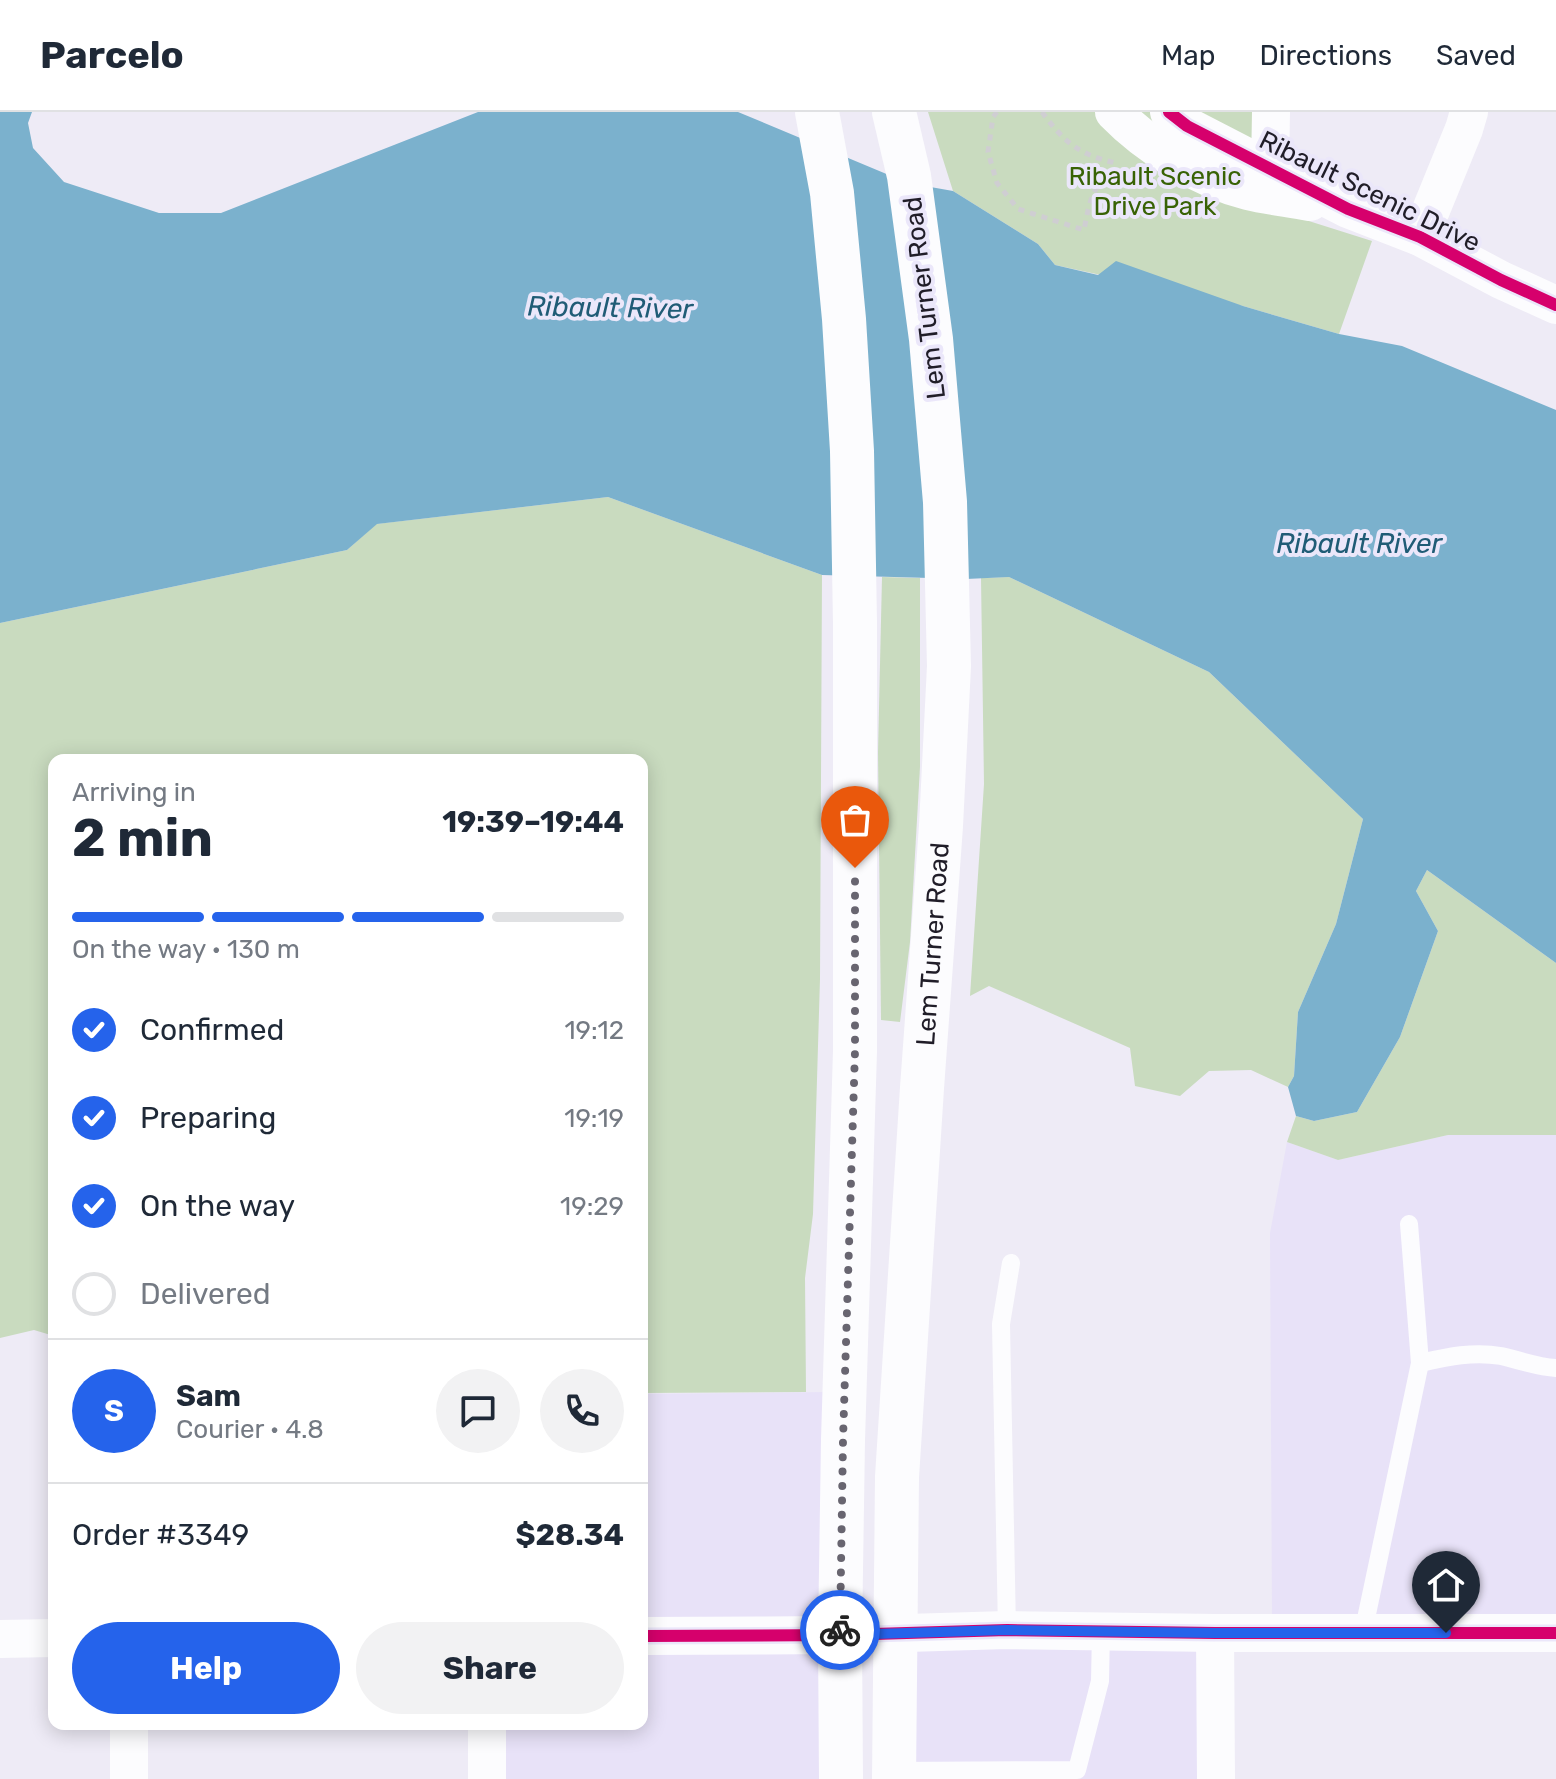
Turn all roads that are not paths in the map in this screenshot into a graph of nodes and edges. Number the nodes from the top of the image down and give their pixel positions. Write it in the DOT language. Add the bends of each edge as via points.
graph roads {
  1 [pos="817,112"];
  2 [pos="894,112"];
  3 [pos="1114,112"];
  4 [pos="1169,112"];
  5 [pos="1271,112"];
  6 [pos="1469,112"];
  7 [pos="1270,169"];
  8 [pos="1348,209"];
  9 [pos="1420,237"];
  10 [pos="1556,305"];
  11 [pos="1409,1224"];
  12 [pos="1011,1263"];
  13 [pos="1420,1363"];
  14 [pos="1556,1368"];
  15 [pos="1007,1630"];
  16 [pos="894,1632"];
  17 [pos="1101,1632"];
  18 [pos="1215,1633"];
  19 [pos="1363,1633"];
  20 [pos="1556,1633"];
  21 [pos="840,1635"];
  22 [pos="648,1636"];
  23 [pos="48,1638"];
  24 [pos="0,1639"];
  25 [pos="129,1730"];
  26 [pos="487,1730"];
  27 [pos="907,1773"];
  28 [pos="1077,1775"];
  29 [pos="129,1779"];
  30 [pos="487,1779"];
  31 [pos="841,1779"];
  32 [pos="1216,1779"];
  1 -- 21 [label="main road" via="832,193 844,319 855,623 855,1051"];
  2 -- 16 [label="main road, Lem Turner Road" via="909,176 931,339 945,502 949,666 897,1477"];
  3 -- 8 [label="street, Ribault Scenic Drive" via="1154,147 1196,172 1246,191"];
  4 -- 7 [label="street, Ribault Scenic Drive"];
  5 -- 7 [label="street"];
  6 -- 9 [label="street"];
  7 -- 8 [label="street, Ribault Scenic Drive"];
  8 -- 9 [label="street, Ribault Scenic Drive"];
  9 -- 10 [label="street, Ribault Scenic Drive"];
  11 -- 13 [label="lane"];
  12 -- 15 [label="lane" via="1001,1324"];
  13 -- 14 [label="lane" via="1461,1354"];
  13 -- 19 [label="lane"];
  15 -- 16 [label="street"];
  15 -- 17 [label="street"];
  16 -- 21 [label="street"];
  16 -- 27 [label="main road, Lem Turner Road"];
  17 -- 18 [label="street"];
  17 -- 28 [label="lane" via="1100,1681"];
  18 -- 19 [label="street"];
  18 -- 32 [label="street"];
  19 -- 20 [label="street"];
  21 -- 22 [label="street"];
  21 -- 31 [label="main road"];
  23 -- 24 [label="street"];
  25 -- 29 [label="street"];
  26 -- 30 [label="street"];
  27 -- 28 [label="lane"];
}
